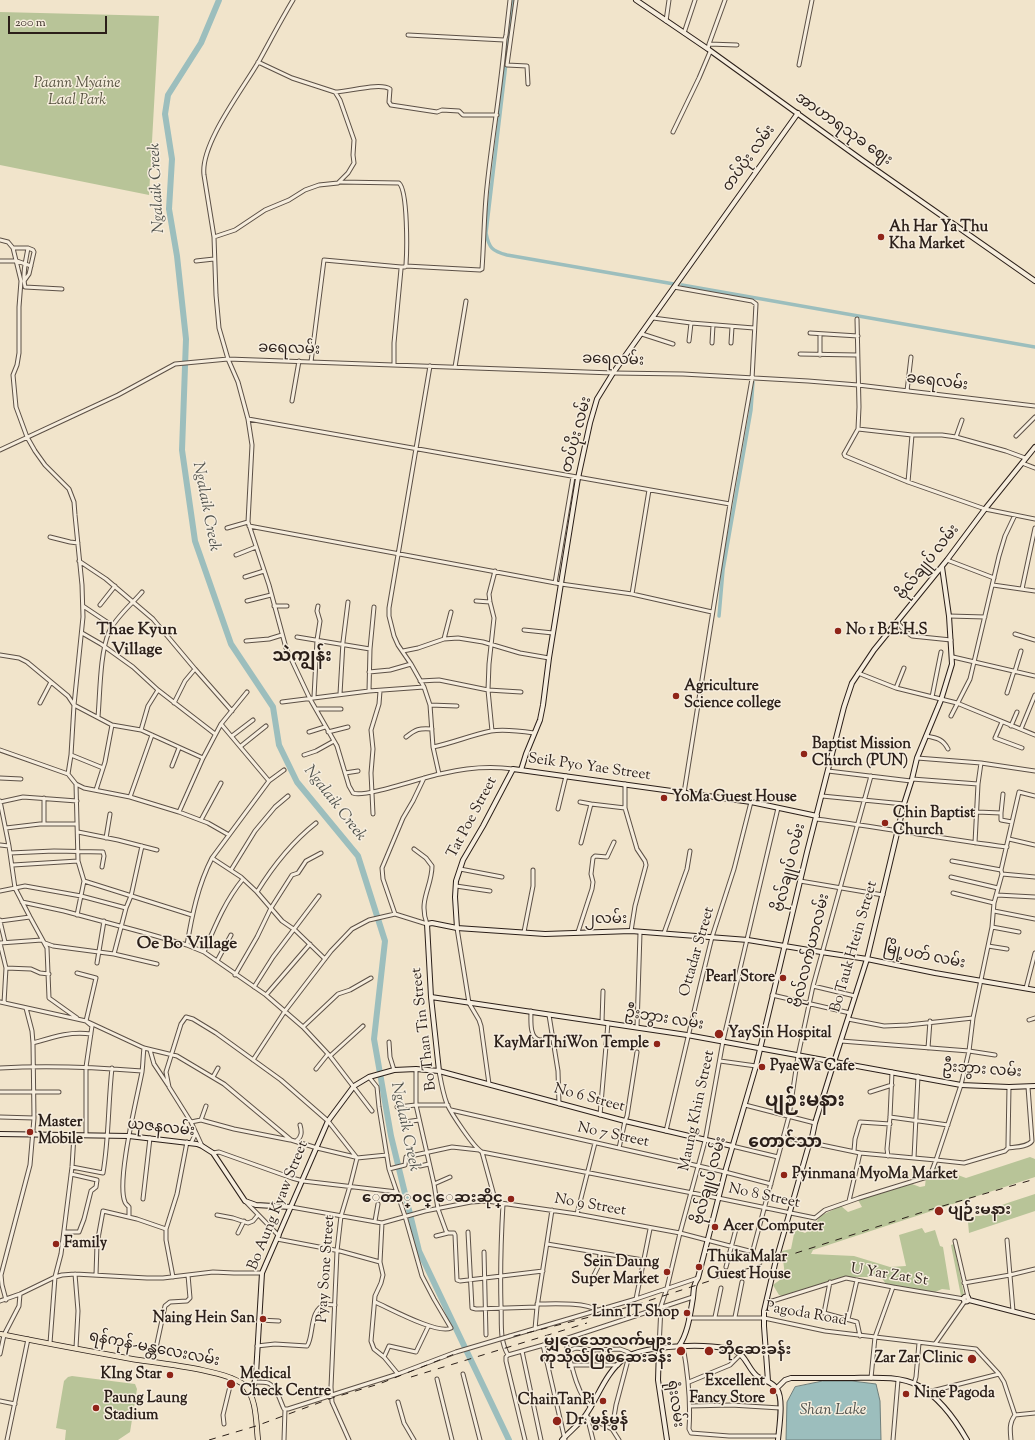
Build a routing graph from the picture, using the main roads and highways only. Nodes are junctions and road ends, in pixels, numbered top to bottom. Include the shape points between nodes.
1 (2, 1334) edge
2 (258, 1440) edge

1 - 2 main road, ရန်ကုန်-မန္တလေးလမ်း via 232,1378 248,1390 253,1402

